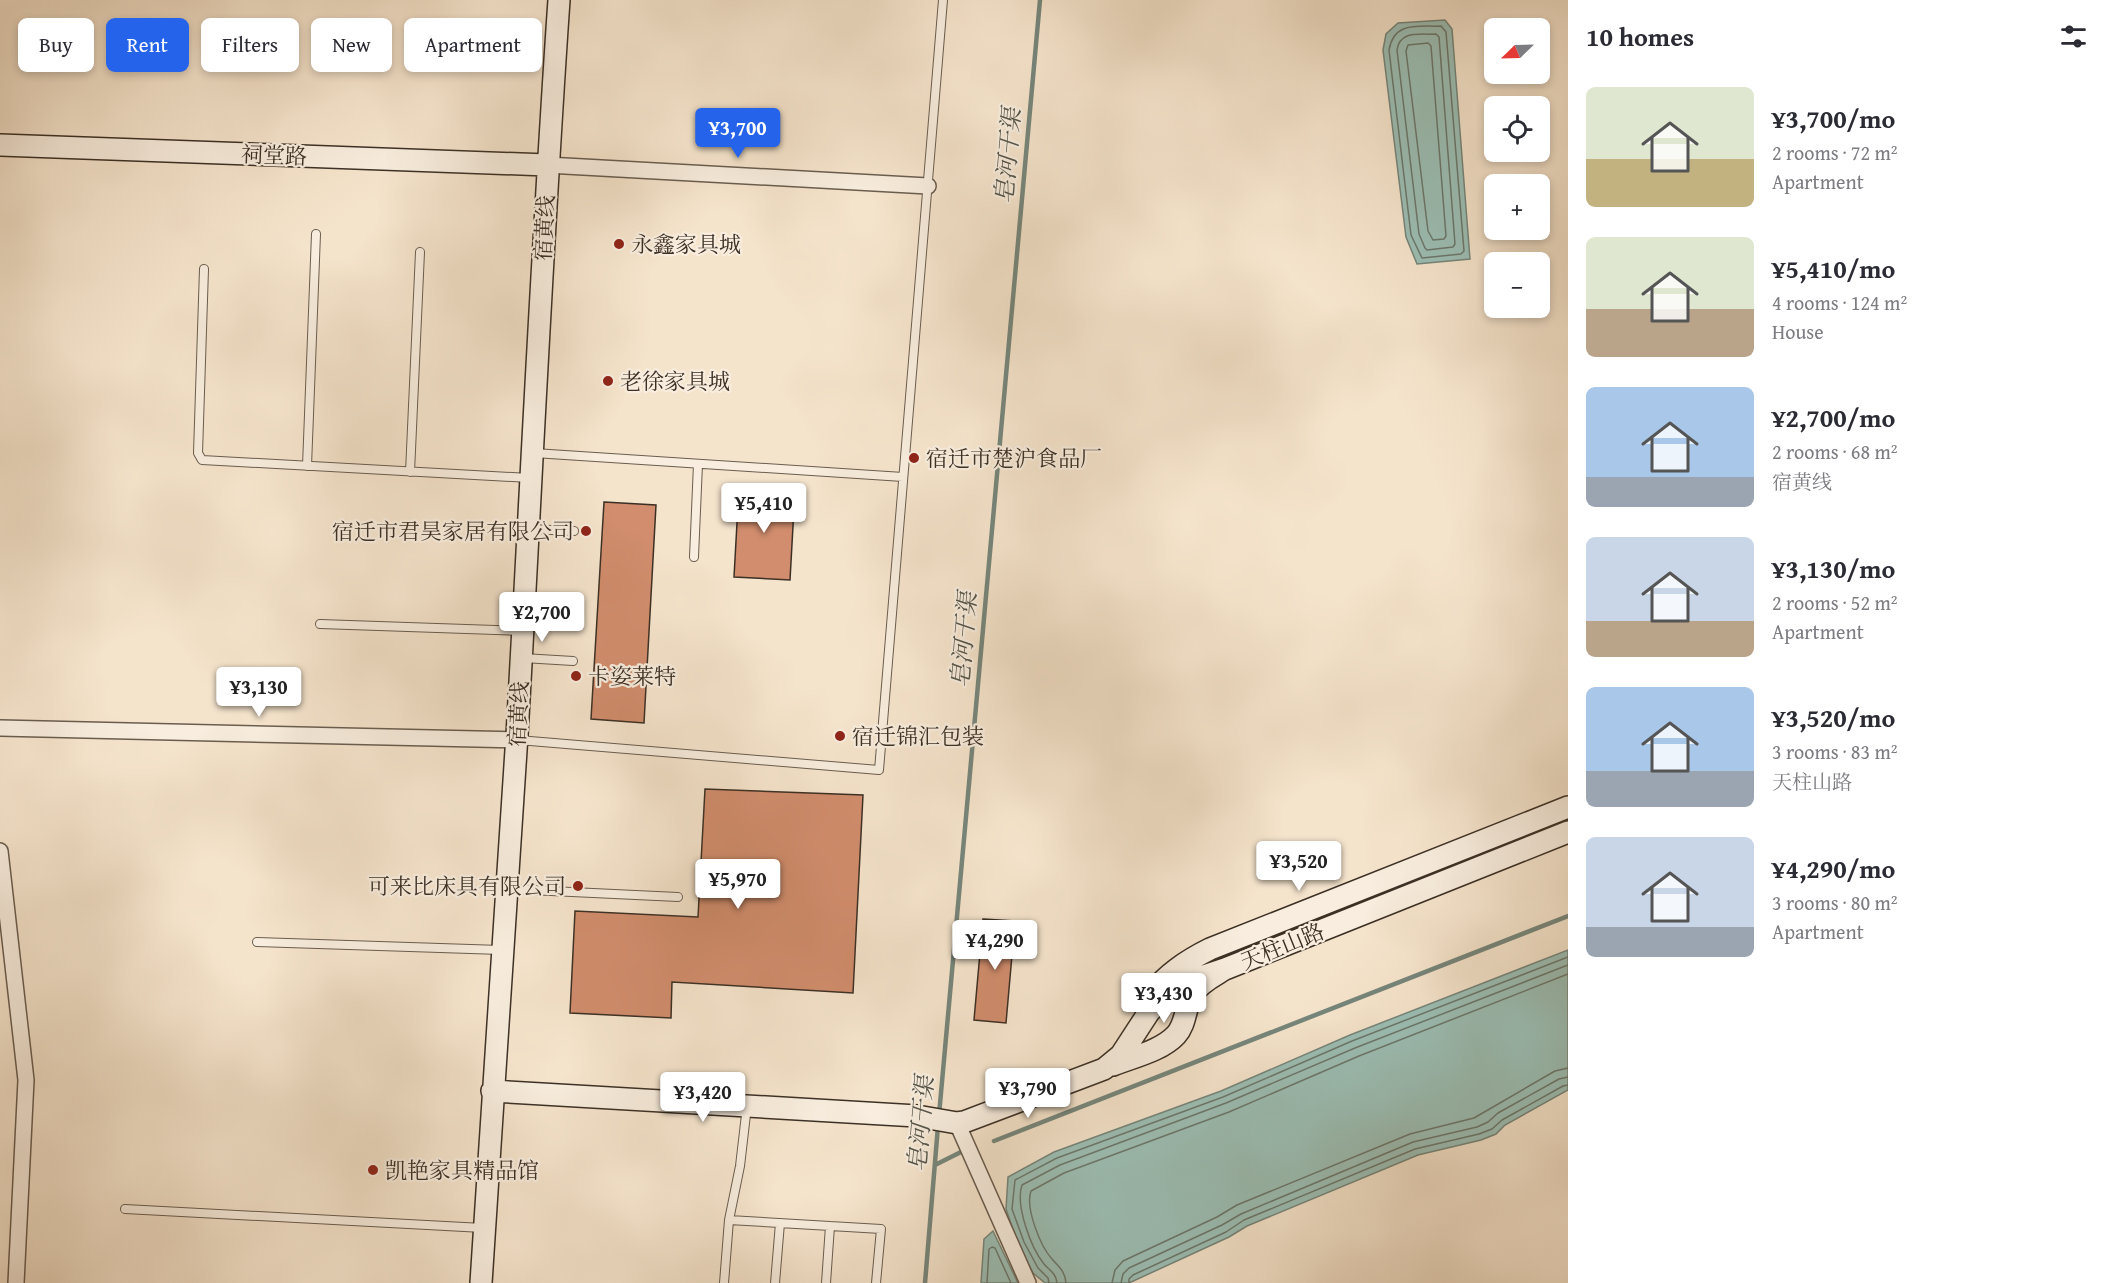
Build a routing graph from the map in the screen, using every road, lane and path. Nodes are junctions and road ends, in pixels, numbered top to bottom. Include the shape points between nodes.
1 (559, 0) edge
2 (943, 0) edge
3 (0, 145) edge
4 (547, 165) junction
5 (927, 186) junction
6 (316, 234) dead end
7 (420, 252) dead end
8 (204, 269) dead end
9 (532, 453) junction
10 (698, 464) junction
11 (307, 466) junction
12 (410, 472) junction
13 (903, 477) junction
14 (531, 478) junction
15 (528, 529) junction
16 (574, 531) dead end
17 (694, 557) dead end
18 (320, 624) dead end
19 (523, 631) junction
20 (521, 658) junction
21 (573, 661) dead end
22 (0, 728) edge
23 (517, 740) junction
24 (1568, 807) edge
25 (1568, 831) edge
26 (0, 851) edge
27 (506, 889) junction
28 (678, 897) dead end
29 (256, 942) dead end
30 (502, 950) junction
31 (1225, 969) junction
32 (1104, 1069) junction
33 (492, 1091) junction
34 (747, 1106) junction
35 (954, 1122) junction
36 (125, 1209) dead end
37 (729, 1220) junction
38 (780, 1223) junction
39 (830, 1226) junction
40 (484, 1228) junction
41 (15, 1283) edge
42 (481, 1283) edge
43 (724, 1283) edge
44 (775, 1283) edge
45 (826, 1283) edge
46 (876, 1283) edge
47 (1028, 1283) edge

1 - 4 street, 宿黄线
2 - 5 lane
3 - 4 street, 祠堂路
4 - 5 street
4 - 9 street, 宿黄线
5 - 13 lane
6 - 11 lane
7 - 12 lane
8 - 11 lane via 198,453 202,460
9 - 10 lane
9 - 14 street, 宿黄线
10 - 13 lane
10 - 17 lane
11 - 12 lane
12 - 14 lane
13 - 23 lane via 879,770
14 - 15 street, 宿黄线
15 - 16 lane
15 - 19 street, 宿黄线
18 - 19 lane
19 - 20 street, 宿黄线
20 - 21 lane
20 - 23 street, 宿黄线
22 - 23 street
23 - 27 street, 宿黄线
24 - 32 street, 天柱山路 via 1185,961 1139,1009
25 - 31 street, 天柱山路
26 - 41 street via 26,1080
27 - 28 lane
27 - 30 street, 宿黄线
29 - 30 lane
30 - 33 street, 宿黄线
31 - 32 street via 1167,993 1121,1054
31 - 32 street, 天柱山路 via 1192,994 1181,1027 1172,1039
32 - 35 street via 969,1121
33 - 34 street
33 - 40 street, 宿黄线
34 - 35 street via 917,1116
34 - 37 lane
35 - 47 street
36 - 40 lane
37 - 38 lane
37 - 43 lane
38 - 39 lane
38 - 44 lane
39 - 45 lane
39 - 46 lane via 881,1229
40 - 42 street, 宿黄线

